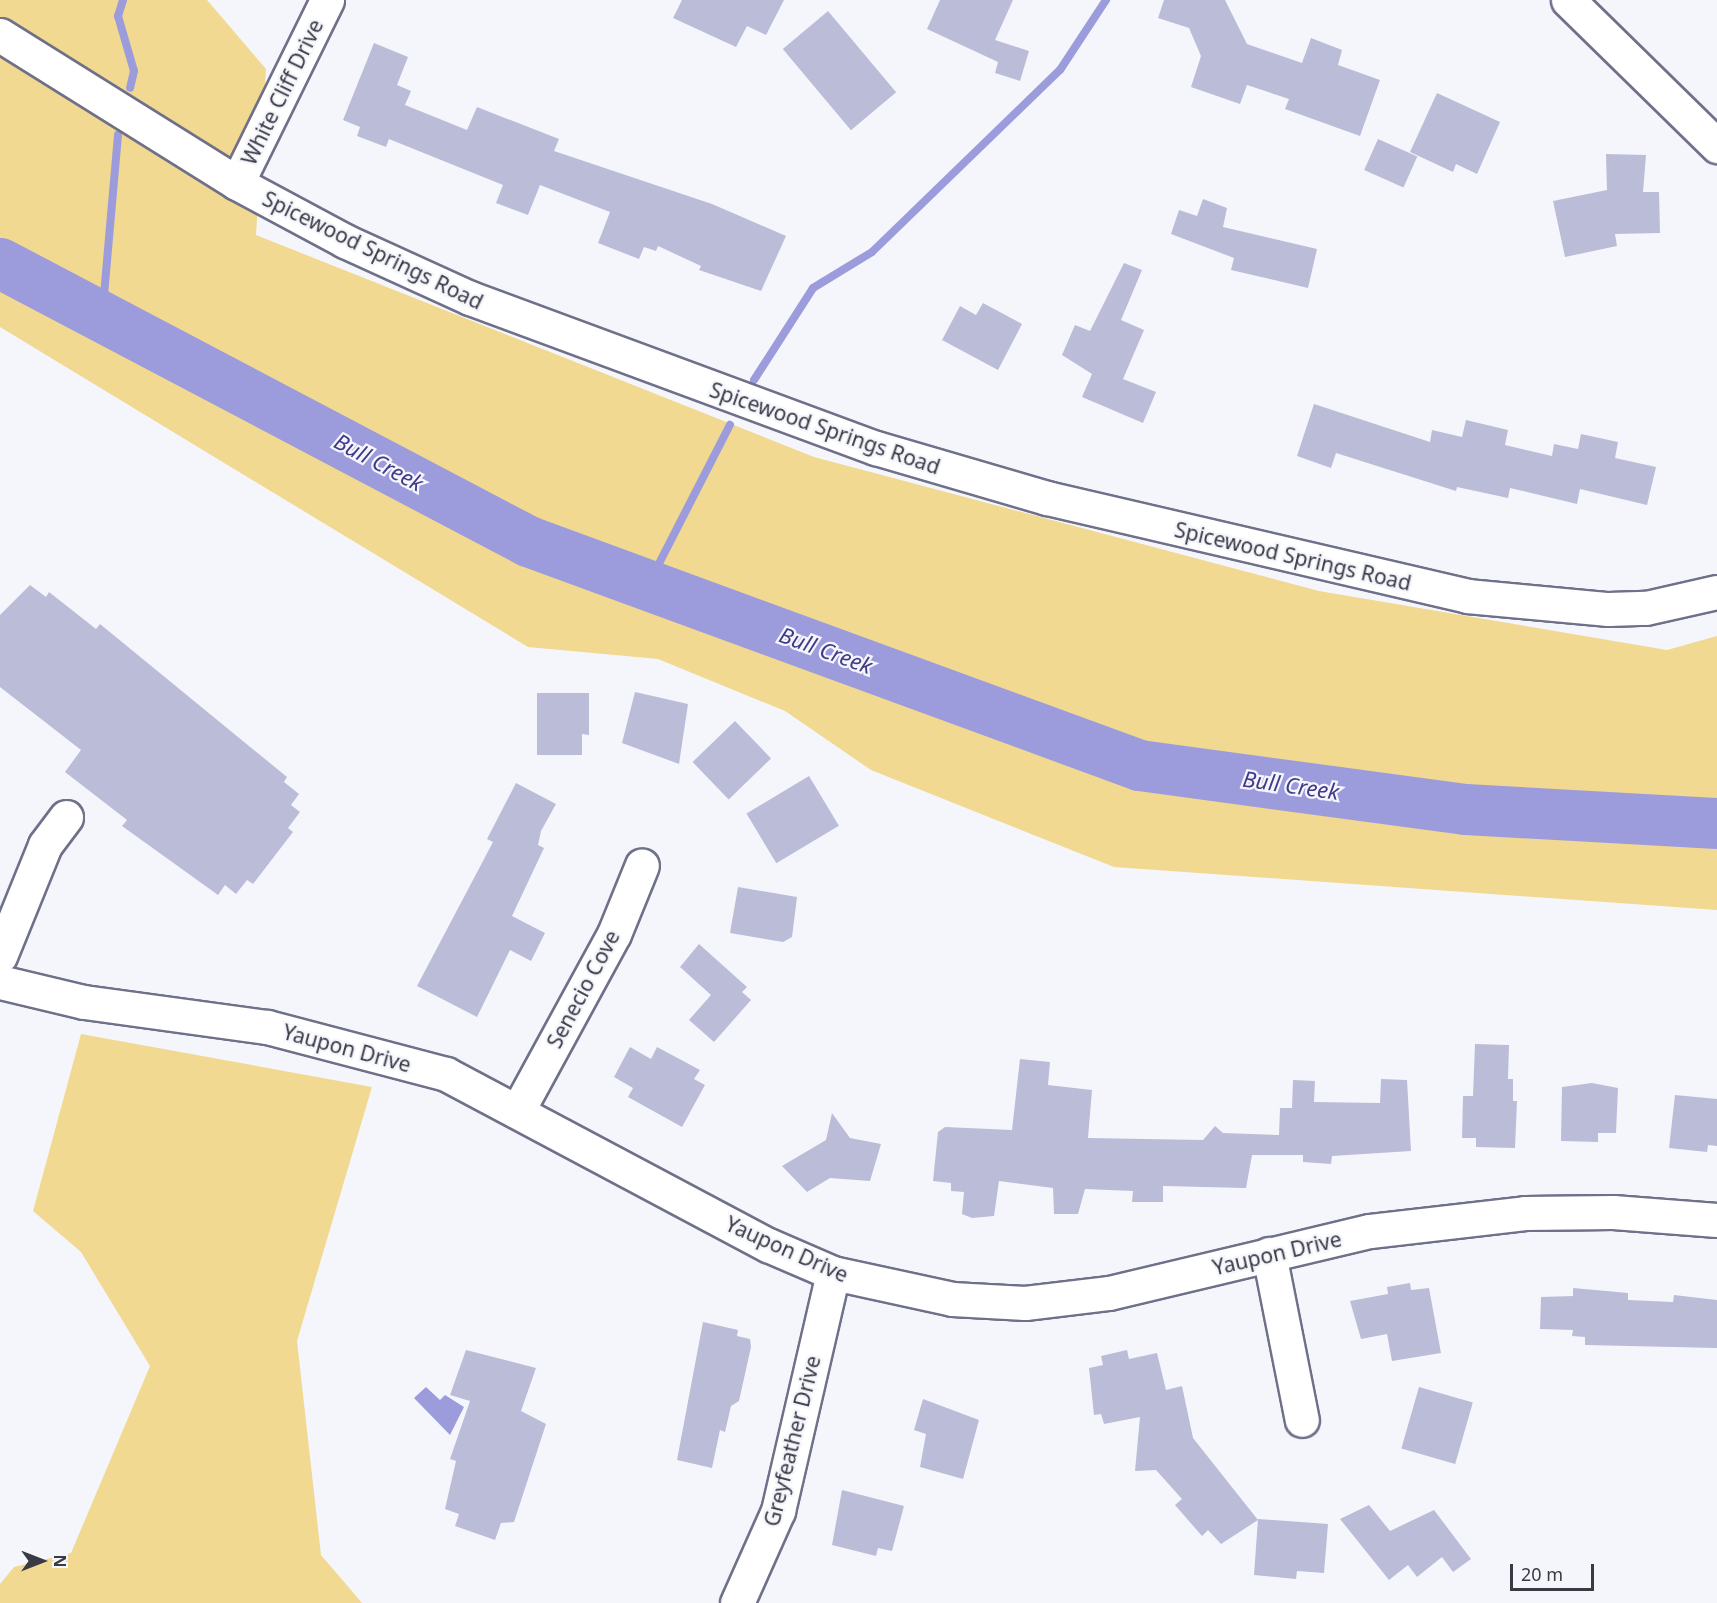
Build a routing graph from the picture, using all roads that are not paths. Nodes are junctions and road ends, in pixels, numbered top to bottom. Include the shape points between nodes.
1 (327, 0) edge
2 (1569, 0) edge
3 (0, 35) edge
4 (1717, 146) edge
5 (237, 183) junction
6 (1717, 592) edge
7 (66, 817) dead end
8 (642, 865) dead end
9 (0, 957) edge
10 (0, 982) edge
11 (518, 1110) junction
12 (1717, 1220) edge
13 (1269, 1254) junction
14 (833, 1273) junction
15 (1302, 1420) dead end
16 (737, 1603) edge

1 - 5 street, White Cliff Drive
2 - 4 street
3 - 5 street, Spicewood Springs Road
5 - 6 street, Spicewood Springs Road via 470,298 768,411 1026,492 1467,596 1608,609 1646,608
7 - 9 street via 45,845
8 - 11 street, Senecio Cove via 614,934
10 - 11 street, Yaupon Drive via 84,1002 267,1027 345,1046 446,1074
11 - 14 street, Yaupon Drive via 768,1245
12 - 13 street, Yaupon Drive via 1612,1212 1525,1213 1370,1231
13 - 14 street, Yaupon Drive via 1109,1293 1024,1304 896,1291
13 - 15 street
14 - 16 street, Greyfeather Drive via 778,1511

